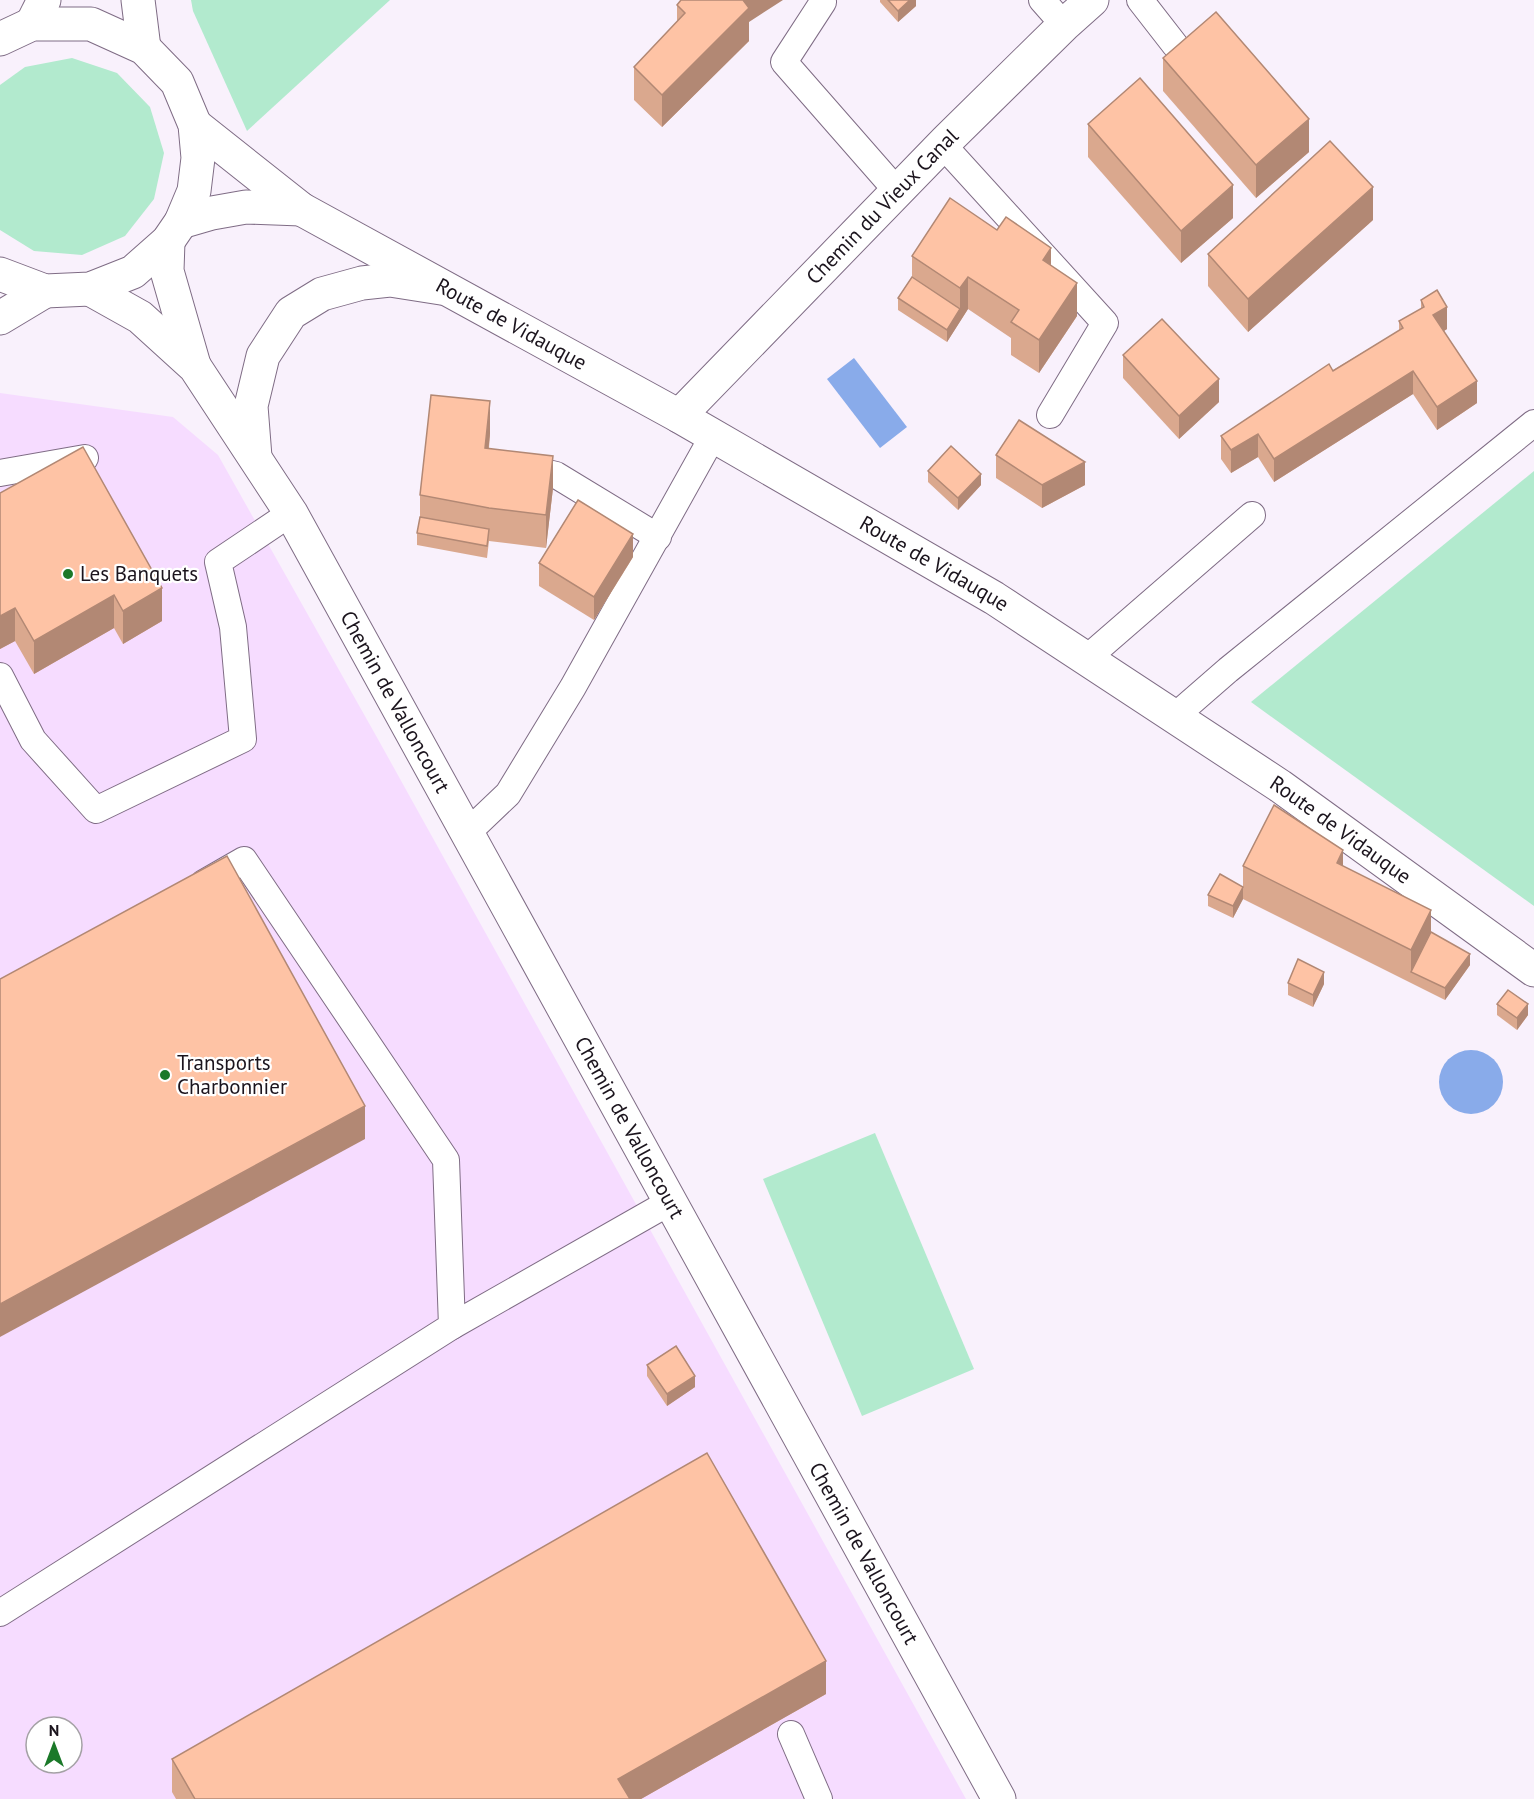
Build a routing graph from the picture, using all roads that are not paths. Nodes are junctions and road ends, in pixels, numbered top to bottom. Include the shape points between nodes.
1 (138, 0) edge
2 (1042, 0) edge
3 (1092, 0) edge
4 (1140, 0) edge
5 (823, 2) dead end
6 (20, 22) edge
7 (1064, 25) junction
8 (1175, 45) edge
9 (144, 48) junction
10 (195, 125) junction
11 (942, 144) junction
12 (897, 191) junction
13 (301, 209) junction
14 (175, 232) junction
15 (0, 274) edge
16 (90, 289) junction
17 (450, 290) junction
18 (45, 291) junction
19 (0, 318) edge
20 (195, 367) junction
21 (1050, 415) dead end
22 (679, 416) junction
23 (1534, 423) edge
24 (713, 436) junction
25 (86, 458) edge
26 (255, 459) junction
27 (496, 459) edge
28 (0, 473) edge
29 (291, 513) junction
30 (1251, 515) dead end
31 (658, 537) junction
32 (1086, 659) junction
33 (0, 676) edge
34 (1174, 717) junction
35 (467, 832) junction
36 (183, 895) edge
37 (1534, 970) edge
38 (670, 1202) junction
39 (452, 1326) junction
40 (0, 1613) edge
41 (791, 1734) dead end
42 (819, 1799) edge
43 (999, 1799) edge

1 - 9 street
2 - 7 lane
3 - 7 street, Chemin du Vieux Canal
4 - 8 lane
5 - 12 lane via 784,62
6 - 9 street via 91,24
7 - 11 street, Chemin du Vieux Canal
9 - 10 street via 177,82
10 - 13 street, Route de Vidauque
10 - 14 street via 198,158 194,191
11 - 12 street, Chemin du Vieux Canal
11 - 21 lane via 1105,322
12 - 22 street, Chemin du Vieux Canal
13 - 14 street, Route de Vidauque via 246,207 212,213
13 - 17 street, Route de Vidauque
14 - 16 street via 133,272
14 - 20 street, Chemin de Valloncourt via 167,271
15 - 18 street
16 - 18 street
16 - 20 street, Chemin de Valloncourt via 141,317
17 - 22 street, Route de Vidauque
17 - 26 street, Chemin de Valloncourt via 390,280 362,283 322,294 291,313 263,356 258,376 251,406
18 - 19 street
20 - 26 street, Chemin de Valloncourt
22 - 24 street, Route de Vidauque
23 - 34 lane
24 - 31 lane
24 - 32 street, Route de Vidauque via 993,598
25 - 28 lane
26 - 29 street, Chemin de Valloncourt
27 - 31 lane via 556,475
29 - 33 lane via 218,562 233,627 243,739 96,810 33,740
29 - 35 street, Chemin de Valloncourt
30 - 32 lane
31 - 35 lane via 508,794
32 - 34 street, Route de Vidauque
34 - 37 street, Route de Vidauque via 1280,786
35 - 38 street, Chemin de Valloncourt
36 - 39 lane via 244,860 446,1160
38 - 39 lane
38 - 43 street, Chemin de Valloncourt
39 - 40 lane
41 - 42 lane

